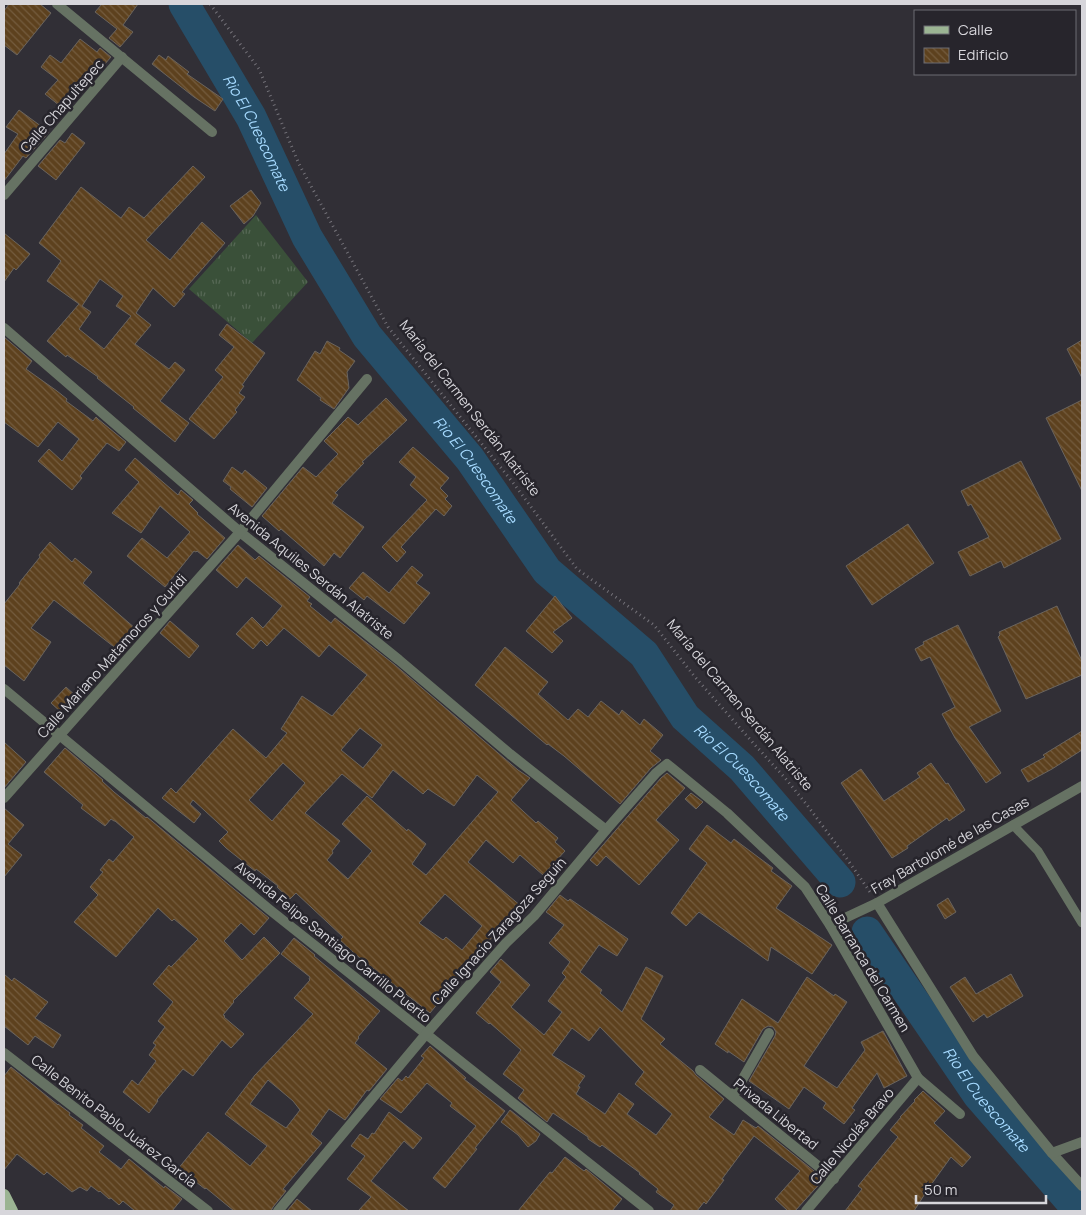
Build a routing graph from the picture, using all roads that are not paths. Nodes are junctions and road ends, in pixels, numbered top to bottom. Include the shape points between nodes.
1 (57, 4) edge
2 (122, 57) junction
3 (212, 132) dead end
4 (4, 196) edge
5 (4, 328) edge
6 (367, 379) dead end
7 (240, 532) junction
8 (4, 689) edge
9 (59, 735) junction
10 (667, 764) joint
11 (1082, 786) edge
12 (4, 798) edge
13 (1013, 825) junction
14 (606, 830) junction
15 (872, 905) junction
16 (835, 923) junction
17 (1082, 923) edge
18 (769, 1033) dead end
19 (426, 1034) junction
20 (4, 1053) edge
21 (700, 1070) dead end
22 (918, 1078) junction
23 (733, 1096) junction
24 (960, 1114) dead end
25 (1082, 1142) edge
26 (1052, 1153) junction
27 (834, 1179) junction
28 (1082, 1186) edge
29 (4, 1196) edge
30 (12, 1211) edge
31 (208, 1211) edge
32 (278, 1211) edge
33 (649, 1211) edge
34 (806, 1211) edge

1 - 2 street
2 - 3 street
2 - 4 street, Calle Chapultepec
5 - 7 street, Avenida Aquiles Serdán Alatriste
6 - 7 street, Calle Mariano Matamoros y Guridi
7 - 9 street, Calle Mariano Matamoros y Guridi
7 - 14 street, Avenida Aquiles Serdán Alatriste
8 - 9 street, Avenida Felipe Santiago Carrillo Puerto
9 - 12 street, Calle Mariano Matamoros y Guridi
9 - 19 street, Avenida Felipe Santiago Carrillo Puerto
10 - 14 street, Calle Ignacio Zaragoza Seguin
10 - 16 street, Calle Barranca del Carmen via 727,813 805,887
11 - 13 street, Fray Bartolomé de las Casas
13 - 15 street, Fray Bartolomé de las Casas
13 - 17 lane via 1038,851
14 - 19 street, Calle Ignacio Zaragoza Seguin via 534,916
15 - 16 street, Fray Bartolomé de las Casas
15 - 26 street via 973,1056
16 - 22 street, Calle Barranca del Carmen
18 - 23 street
19 - 32 street, Calle Ignacio Zaragoza Seguin
19 - 33 street, Avenida Felipe Santiago Carrillo Puerto
20 - 31 street, Calle Benito Pablo Juárez García
21 - 23 street, Privada Libertad
22 - 24 street, Calle Barranca del Carmen
22 - 27 street, Calle Nicolás Bravo
23 - 27 street, Privada Libertad
25 - 26 street
26 - 28 street
27 - 34 street, Calle Nicolás Bravo
29 - 30 main road

